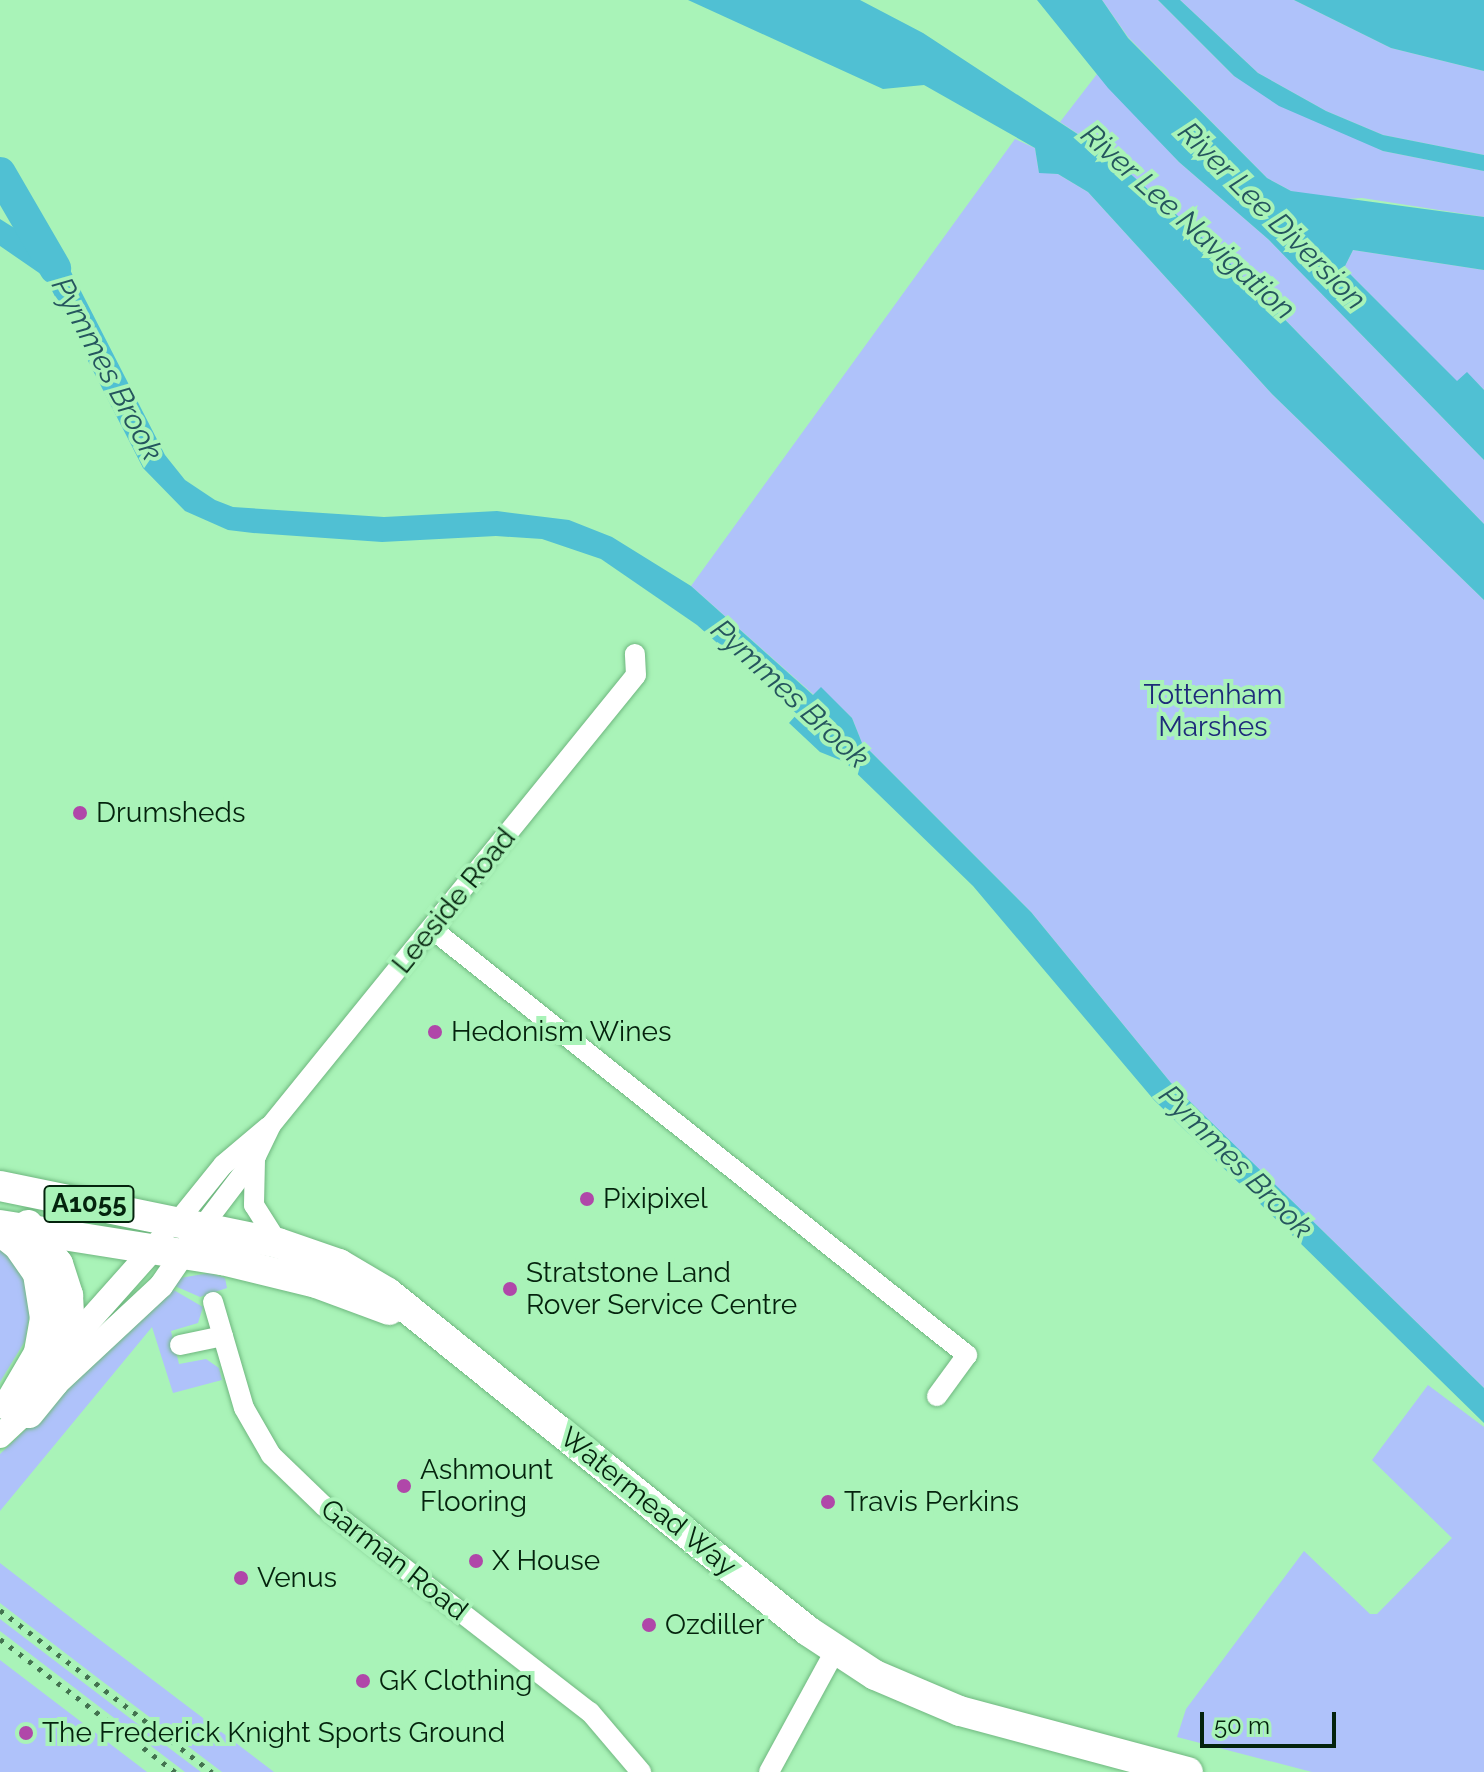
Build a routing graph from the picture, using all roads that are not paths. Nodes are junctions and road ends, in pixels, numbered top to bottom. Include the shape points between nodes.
1 (635, 654) dead end
2 (432, 929) junction
3 (271, 1125) junction
4 (256, 1156) junction
5 (0, 1186) edge
6 (0, 1206) edge
7 (0, 1225) edge
8 (199, 1226) junction
9 (0, 1231) edge
10 (36, 1232) junction
11 (278, 1243) junction
12 (151, 1251) junction
13 (183, 1252) junction
14 (213, 1302) dead end
15 (430, 1331) junction
16 (223, 1336) junction
17 (68, 1345) junction
18 (180, 1345) dead end
19 (937, 1396) dead end
20 (12, 1412) edge
21 (0, 1436) edge
22 (835, 1651) junction
23 (641, 1772) edge
24 (769, 1772) edge
25 (1188, 1772) edge

1 - 2 street, Leeside Road via 636,675
2 - 3 street, Leeside Road
2 - 19 street via 967,1355
3 - 4 street, Leeside Road
3 - 8 street, Leeside Road via 223,1165
4 - 8 street, Leeside Road
4 - 11 street, Leeside Road via 254,1205
5 - 8 main road, A1055
6 - 10 main road
7 - 10 main road, A1055
8 - 11 main road, Watermead Way / A1055
8 - 12 street, Leeside Road
8 - 13 main road
9 - 20 main road via 18,1245 38,1274 45,1318 39,1353
10 - 12 main road, A1055
10 - 17 main road via 64,1279
11 - 15 main road, Watermead Way / A1055 via 356,1273
12 - 13 main road, A1055
12 - 17 street, Leeside Road
13 - 15 main road, Watermead Way / A1055 via 335,1290
13 - 17 street via 164,1261
13 - 20 street via 161,1286
14 - 16 street, Garman Road
15 - 22 main road, Watermead Way / A1055
16 - 18 street
16 - 23 street, Garman Road via 244,1408 271,1455 297,1483 590,1712
17 - 20 main road via 54,1382
20 - 21 street
22 - 24 street
22 - 25 main road, Watermead Way / A1055 via 939,1704

